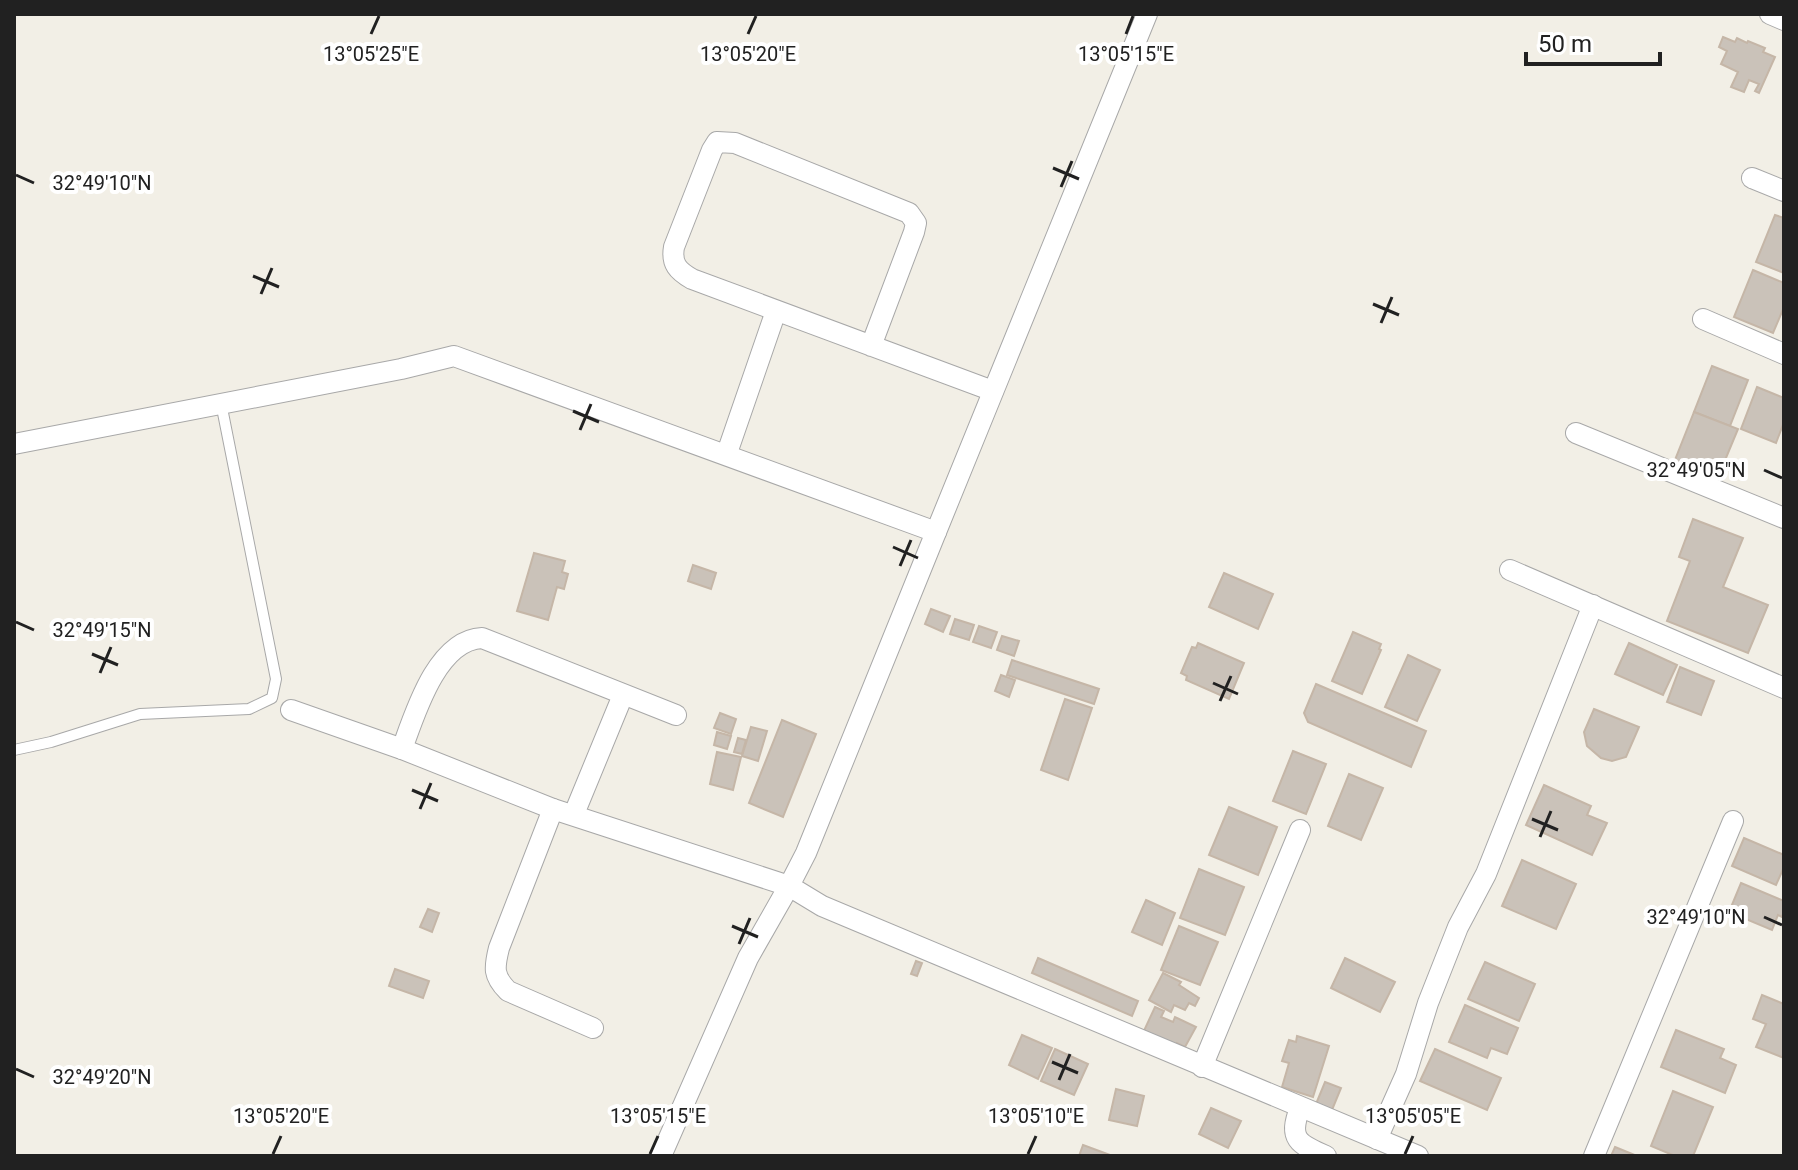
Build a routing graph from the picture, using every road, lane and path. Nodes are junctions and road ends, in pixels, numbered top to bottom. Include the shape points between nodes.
1 (1147, 14) edge
2 (1770, 14) edge
3 (1784, 20) edge
4 (1752, 178) dead end
5 (1784, 191) edge
6 (776, 311) junction
7 (1703, 319) dead end
8 (871, 346) junction
9 (1784, 354) edge
10 (993, 391) junction
11 (221, 403) junction
12 (1576, 433) dead end
13 (14, 444) edge
14 (727, 453) junction
15 (1784, 518) edge
16 (936, 532) junction
17 (1510, 570) dead end
18 (1593, 605) junction
19 (1784, 688) edge
20 (623, 695) junction
21 (291, 710) dead end
22 (676, 715) dead end
23 (402, 749) junction
24 (14, 750) edge
25 (553, 809) junction
26 (574, 814) junction
27 (1733, 821) dead end
28 (1300, 830) dead end
29 (789, 886) junction
30 (593, 1028) dead end
31 (1202, 1067) junction
32 (1300, 1108) junction
33 (1377, 1139) junction
34 (661, 1156) edge
35 (1326, 1156) edge
36 (1418, 1156) edge
37 (1594, 1156) edge

1 - 10 street
2 - 3 street
4 - 5 street
6 - 8 street
6 - 8 street via 692,279 680,272 672,256 717,142 735,143 909,213 916,223 914,232
6 - 14 street
7 - 9 street
8 - 10 street
10 - 16 street
11 - 13 street
11 - 14 street via 454,356
11 - 24 lane via 276,679 272,698 249,709 140,714
12 - 15 street
14 - 16 street
16 - 29 street
17 - 18 street
18 - 19 street
18 - 33 street via 1486,874 1458,927
20 - 22 street
20 - 23 street via 482,638 467,639 431,680
20 - 26 street
21 - 23 street
23 - 25 street
25 - 26 street
25 - 30 street via 499,948 497,980 508,991
26 - 29 street
27 - 37 street
28 - 31 street
29 - 31 street via 822,906
29 - 34 street via 748,958
31 - 32 street
32 - 33 street
32 - 35 street via 1294,1133 1302,1145
33 - 36 street

